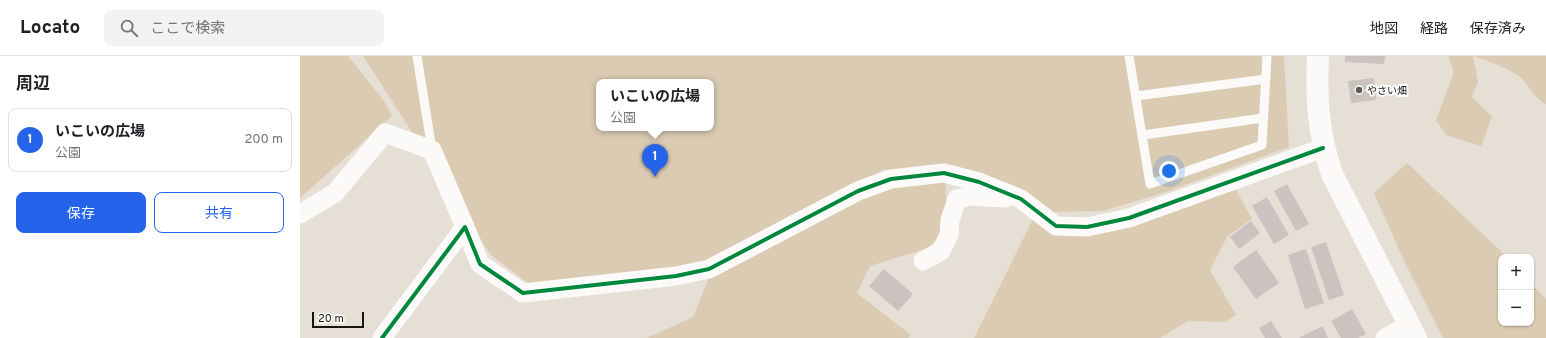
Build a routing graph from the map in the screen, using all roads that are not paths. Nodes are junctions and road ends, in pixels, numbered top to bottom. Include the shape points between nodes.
1 (417, 56) edge
2 (1131, 56) edge
3 (1267, 56) edge
4 (1318, 56) edge
5 (1266, 79) junction
6 (1136, 96) junction
7 (1263, 118) junction
8 (1142, 135) junction
9 (1323, 148) junction
10 (432, 150) junction
11 (1021, 199) junction
12 (300, 214) edge
13 (465, 227) junction
14 (923, 261) dead end
15 (1412, 331) edge
16 (382, 338) edge
17 (1385, 338) edge

1 - 10 lane
2 - 6 lane
3 - 5 lane
4 - 9 street via 1316,95
5 - 6 lane
5 - 7 lane
6 - 8 lane
7 - 8 lane
7 - 8 lane via 1262,145 1150,184
9 - 11 street via 1128,218 1087,227 1056,226
9 - 15 street via 1351,214
10 - 12 street via 385,133 335,193
10 - 13 street
11 - 13 street via 979,182 944,173 892,179 858,191 709,269 676,276 523,293 480,264
11 - 14 street via 970,196 957,199 950,220 949,235 941,251
13 - 16 street
15 - 17 street

